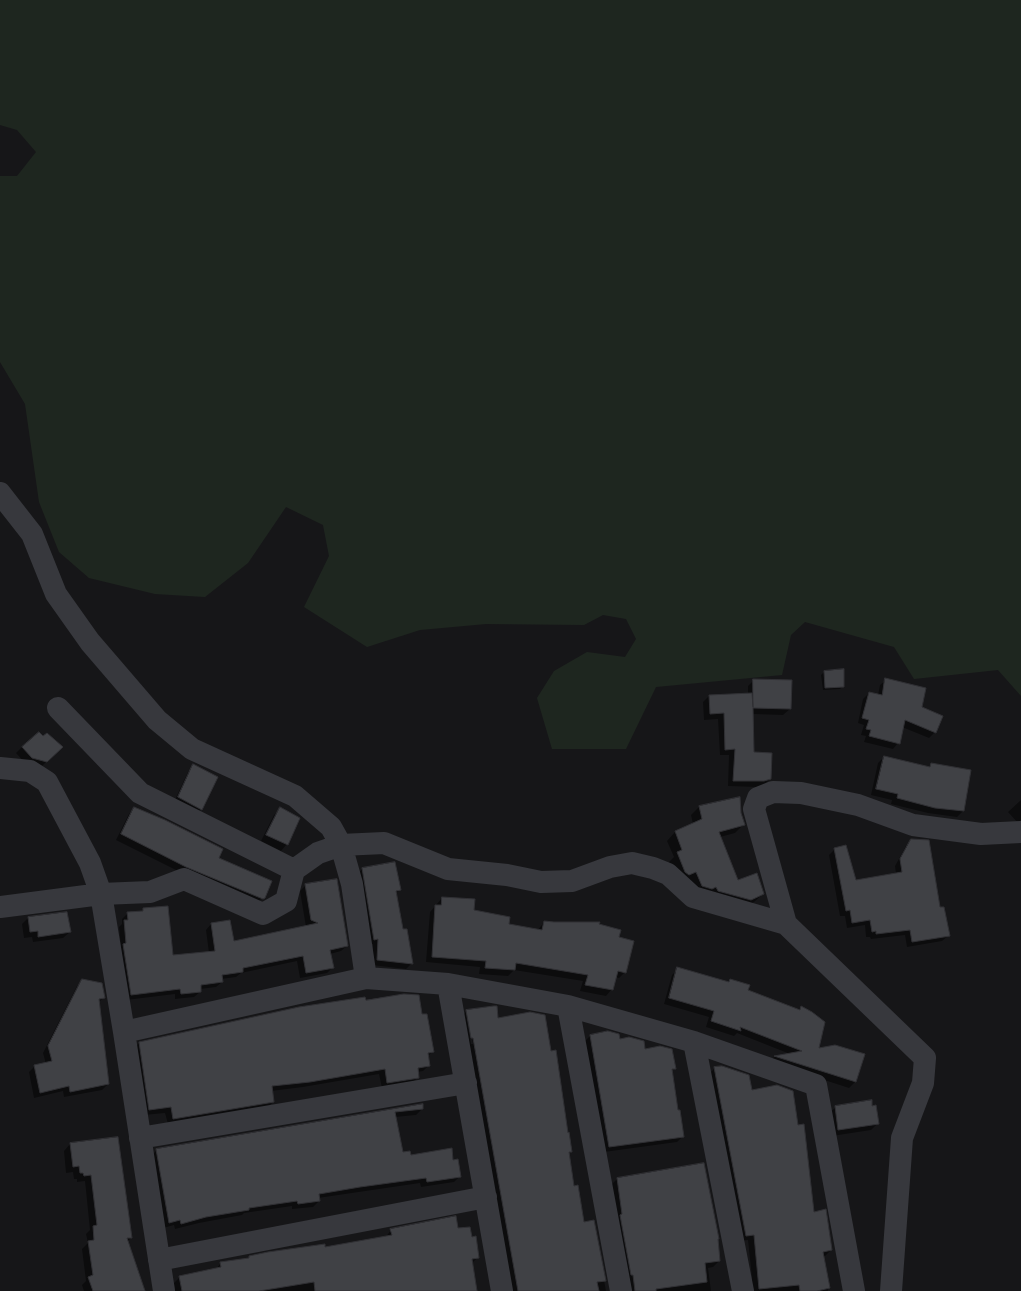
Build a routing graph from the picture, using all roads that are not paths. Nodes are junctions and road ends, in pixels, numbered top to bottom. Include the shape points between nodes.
1 (0, 493) edge
2 (58, 708) dead end
3 (0, 768) edge
4 (1021, 832) edge
5 (341, 845) junction
6 (294, 870) junction
7 (101, 894) junction
8 (0, 907) edge
9 (786, 924) junction
10 (366, 978) junction
11 (448, 984) junction
12 (568, 1006) junction
13 (124, 1032) junction
14 (694, 1042) junction
15 (466, 1083) junction
16 (140, 1138) junction
17 (486, 1197) junction
18 (159, 1260) junction
19 (164, 1291) edge
20 (502, 1291) edge
21 (621, 1291) edge
22 (744, 1291) edge
23 (854, 1291) edge
24 (891, 1291) edge

1 - 5 street via 32,534 56,594 90,642 157,720 192,749 295,796 331,828
2 - 6 street via 140,793
3 - 7 street via 30,770 47,782 90,862
4 - 9 street via 981,834 913,825 858,805 801,793 773,792 758,798 754,809
5 - 6 street via 318,853
5 - 9 street via 384,843 448,869 541,882 572,882 610,867 632,863 668,874 693,897
5 - 10 street via 352,884
6 - 7 street via 286,901 263,914 184,879 150,892
7 - 8 street
7 - 13 street
9 - 24 street via 925,1058 923,1083 902,1138
10 - 11 street
10 - 13 street
11 - 12 street
11 - 15 street
12 - 14 street
12 - 21 street
13 - 16 street
14 - 22 street
14 - 23 street via 816,1085
15 - 16 street
15 - 17 street
16 - 18 street
17 - 18 street
17 - 20 street
18 - 19 street

